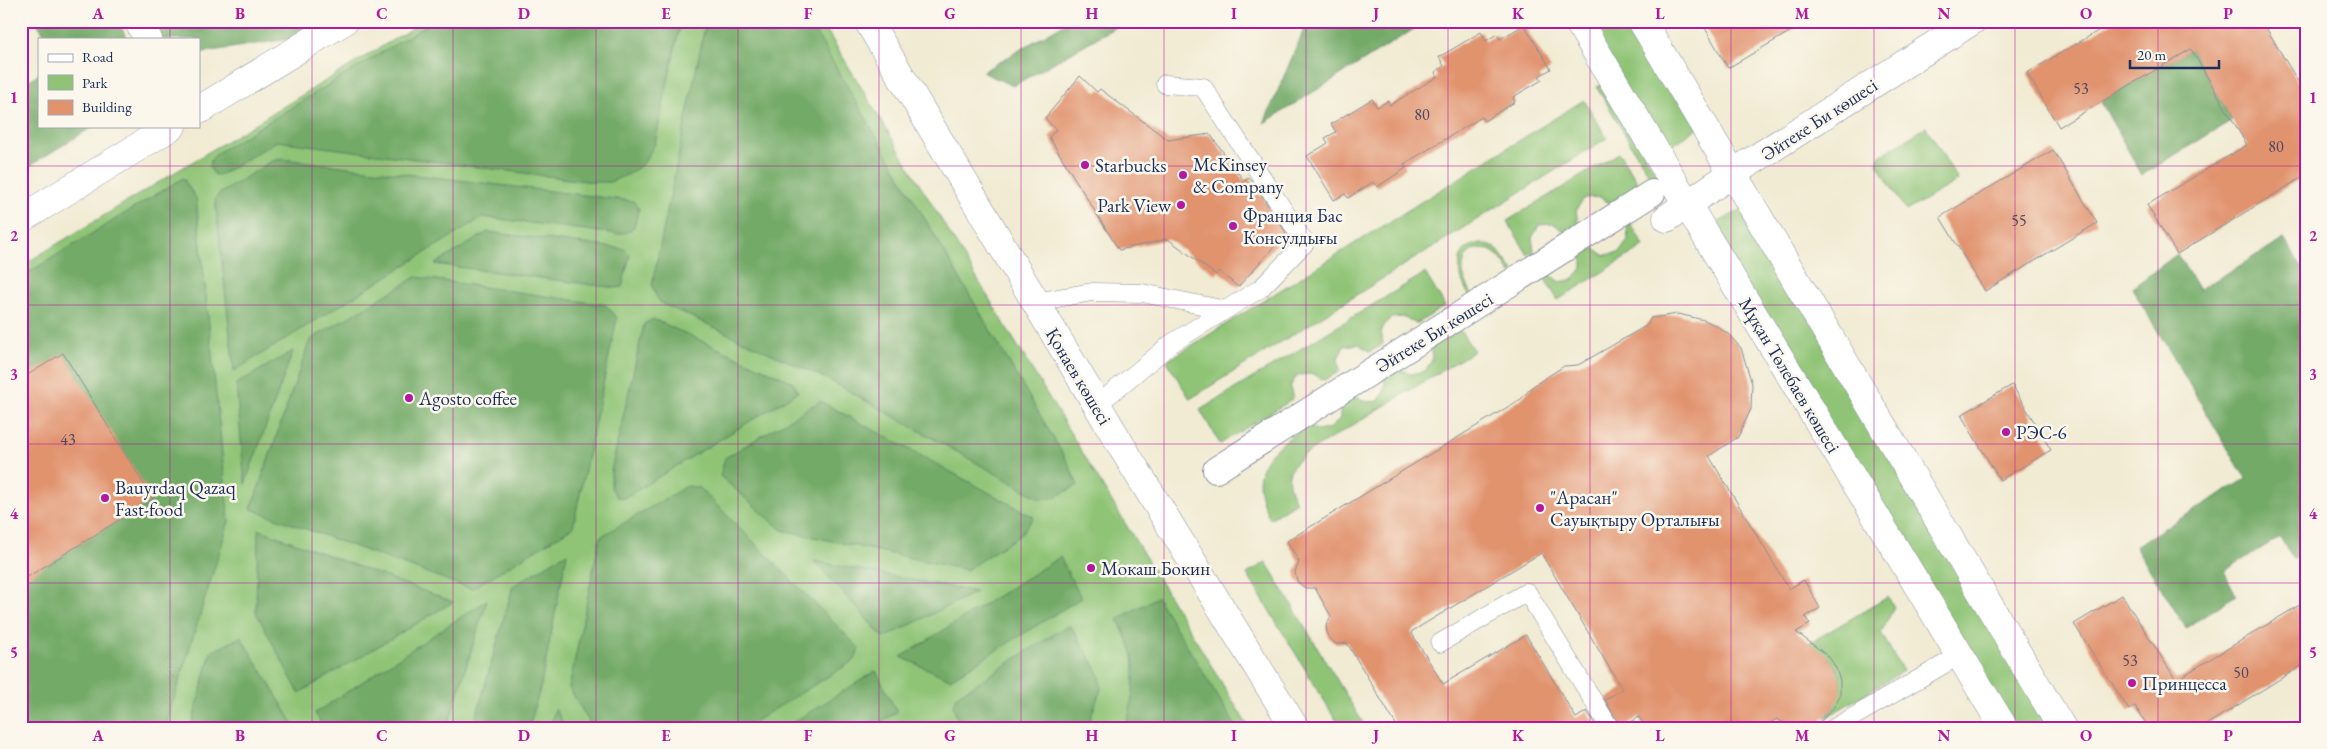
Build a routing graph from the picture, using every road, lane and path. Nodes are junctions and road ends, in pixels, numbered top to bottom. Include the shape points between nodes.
1 (138, 21) edge
2 (344, 21) edge
3 (868, 21) edge
4 (1578, 21) edge
5 (1642, 21) edge
6 (1972, 21) edge
7 (147, 38) edge
8 (1166, 84) dead end
9 (200, 109) edge
10 (169, 128) edge
11 (1733, 173) junction
12 (1652, 193) dead end
13 (1677, 212) junction
14 (21, 219) edge
15 (1035, 302) junction
16 (1226, 310) junction
17 (1097, 405) junction
18 (1216, 470) dead end
19 (1440, 643) dead end
20 (1960, 655) junction
21 (1294, 728) edge
22 (1610, 728) edge
23 (1834, 728) edge
24 (2004, 728) edge
25 (2062, 728) edge

1 - 7 street
2 - 9 street
3 - 15 street, Қонаев көшесі
4 - 13 street, Мұқан Төлебаев көшесі
5 - 11 street
6 - 11 street, Әйтеке Би көшесі
8 - 16 lane via 1203,87 1305,243 1261,288
10 - 14 street
11 - 13 street, Әйтеке Би көшесі
11 - 25 street
12 - 18 street, Әйтеке Би көшесі
13 - 20 street, Мұқан Төлебаев көшесі
15 - 16 lane via 1092,292 1142,293
15 - 17 street, Қонаев көшесі
16 - 17 lane via 1172,342
17 - 21 street, Қонаев көшесі
19 - 22 lane via 1527,592
20 - 23 lane
20 - 24 street, Мұқан Төлебаев көшесі

